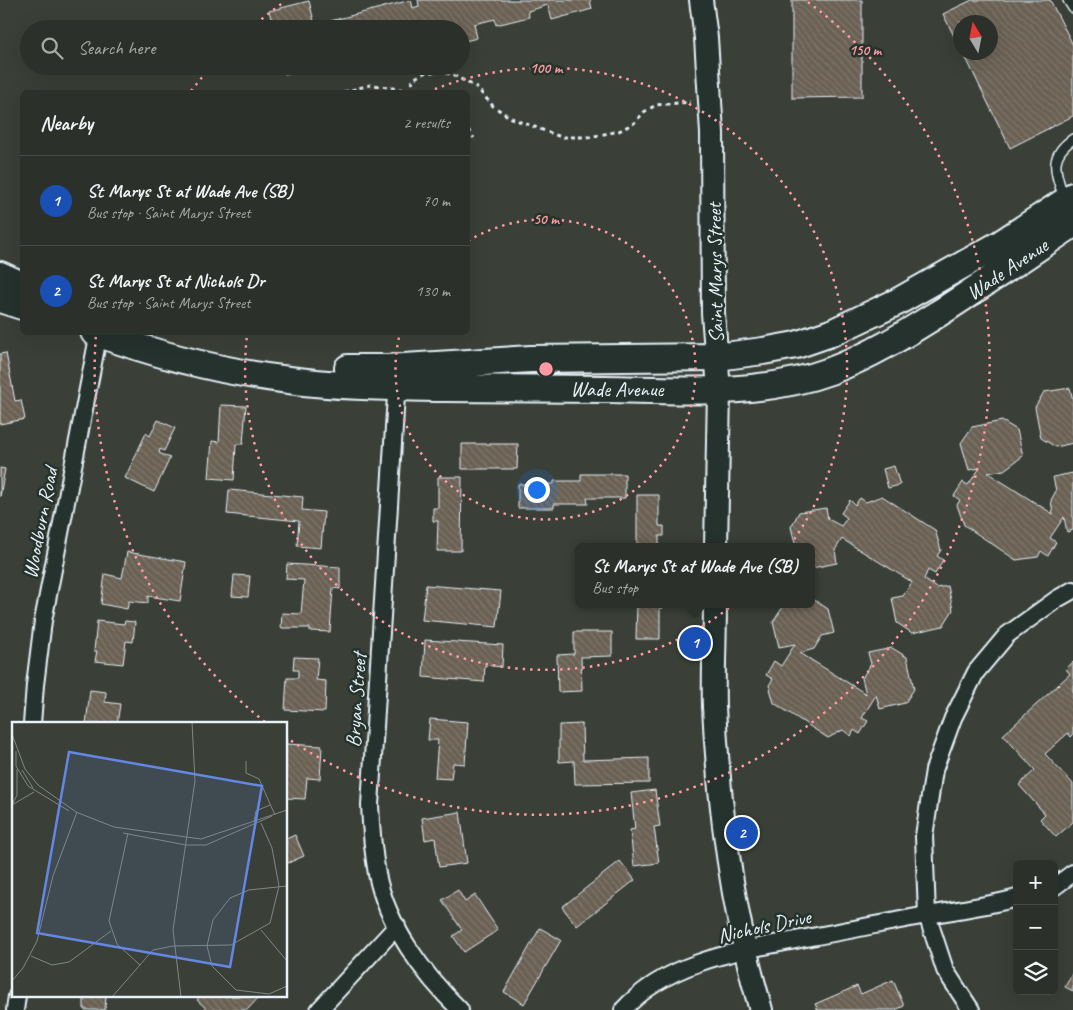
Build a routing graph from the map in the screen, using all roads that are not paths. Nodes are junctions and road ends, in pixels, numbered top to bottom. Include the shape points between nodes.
1 (701, 0) edge
2 (1068, 0) edge
3 (1073, 8) edge
4 (1073, 139) edge
5 (1070, 207) edge
6 (0, 275) edge
7 (20, 284) edge
8 (0, 299) edge
9 (20, 305) edge
10 (97, 335) edge
11 (103, 335) edge
12 (152, 335) edge
13 (717, 357) junction
14 (397, 377) junction
15 (720, 390) junction
16 (716, 543) edge
17 (1073, 590) edge
18 (715, 608) edge
19 (32, 722) edge
20 (1073, 873) edge
21 (1058, 884) edge
22 (1013, 899) edge
23 (928, 915) junction
24 (397, 926) junction
25 (747, 950) junction
26 (319, 1010) edge
27 (460, 1010) edge
28 (623, 1010) edge
29 (761, 1010) edge
30 (971, 1010) edge

1 - 13 main road, Saint Marys Street via 712,133 712,313
2 - 3 lane
4 - 5 lane via 1064,145 1054,169
5 - 13 main road, Wade Avenue via 897,302 832,333 796,345
5 - 15 main road, Wade Avenue via 897,340 828,371 796,380
6 - 7 main road
8 - 9 main road
10 - 19 street, Woodburn Road via 43,621
11 - 14 main road, Wade Avenue via 150,351 234,371 290,380
12 - 14 main road, Wade Avenue via 206,349 279,362 351,368
13 - 14 main road, Wade Avenue via 531,359
13 - 15 main road, Saint Marys Street
14 - 15 main road, Wade Avenue
14 - 24 street, Bryan Street via 370,804 377,876
15 - 16 main road, Saint Marys Street
17 - 23 street via 1007,635 976,672 953,718 934,770 924,836
18 - 25 main road via 714,705 719,791 728,864
20 - 21 street
22 - 23 street, Nichols Drive
23 - 25 street, Nichols Drive
23 - 30 street via 945,970
24 - 26 street
24 - 27 street, Bryan Street via 418,965
25 - 28 street, Nichols Drive via 687,967 666,977
25 - 29 main road

